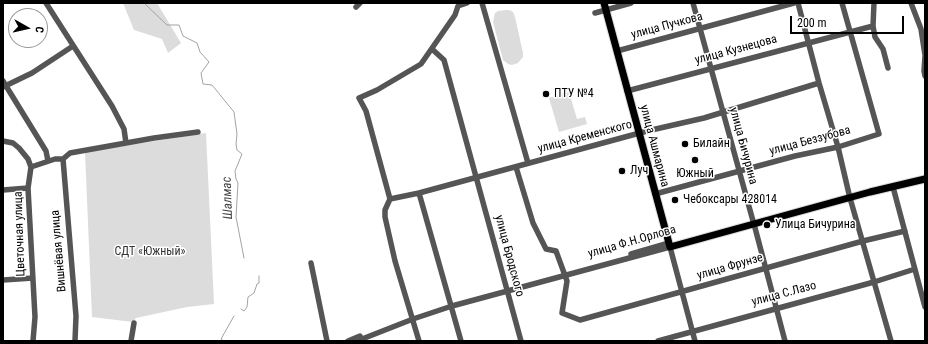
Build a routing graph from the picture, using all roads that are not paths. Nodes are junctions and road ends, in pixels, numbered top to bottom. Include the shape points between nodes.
1 (46, 3) edge
2 (467, 3) edge
3 (482, 3) edge
4 (631, 3) edge
5 (693, 3) edge
6 (794, 3) edge
7 (798, 3) edge
8 (842, 3) edge
9 (874, 3) edge
10 (911, 3) edge
11 (604, 6) edge
12 (595, 13) dead end
13 (873, 26) junction
14 (700, 28) junction
15 (850, 31) junction
16 (809, 42) junction
17 (73, 46) junction
18 (432, 49) junction
19 (617, 51) junction
20 (925, 56) edge
21 (711, 68) junction
22 (888, 68) dead end
23 (925, 76) edge
24 (820, 83) junction
25 (4, 85) edge
26 (627, 91) junction
27 (723, 111) junction
28 (198, 132) dead end
29 (639, 134) junction
30 (3, 141) edge
31 (126, 143) junction
32 (838, 147) junction
33 (63, 159) junction
34 (48, 161) junction
35 (528, 163) junction
36 (516, 166) junction
37 (31, 167) junction
38 (738, 172) junction
39 (925, 176) edge
40 (476, 178) junction
41 (925, 179) edge
42 (893, 187) junction
43 (28, 188) junction
44 (3, 190) edge
45 (419, 193) junction
46 (655, 194) junction
47 (850, 196) junction
48 (390, 199) junction
49 (753, 223) junction
50 (905, 231) junction
51 (863, 241) junction
52 (669, 245) junction
53 (311, 263) dead end
54 (766, 268) junction
55 (915, 269) junction
56 (565, 274) junction
57 (33, 278) junction
58 (3, 280) edge
59 (874, 282) junction
60 (507, 290) junction
61 (682, 292) junction
62 (451, 305) junction
63 (925, 307) edge
64 (776, 308) junction
65 (413, 317) junction
66 (134, 323) dead end
67 (692, 331) junction
68 (33, 341) edge
69 (75, 341) edge
70 (131, 341) edge
71 (327, 341) edge
72 (348, 341) edge
73 (357, 341) edge
74 (419, 341) edge
75 (461, 341) edge
76 (521, 341) edge
77 (658, 341) edge
78 (695, 341) edge
79 (785, 341) edge
80 (891, 341) edge

1 - 17 street
2 - 18 street via 458,6 455,15
3 - 35 street
4 - 11 street
5 - 14 street, улица Бичурина
6 - 14 street, улица Пучкова
7 - 16 street
8 - 15 street
9 - 13 street
10 - 20 street via 921,29
11 - 12 street
11 - 19 main road, улица Ашмарина
13 - 15 street, улица Кузнецова
13 - 22 street
14 - 19 street, улица Пучкова
14 - 21 street, улица Бичурина
15 - 16 street, улица Кузнецова
15 - 32 street, улица Беззубова via 879,134
16 - 21 street, улица Кузнецова
16 - 24 street
17 - 25 street via 32,73
17 - 31 street via 121,122
18 - 40 street, улица Бродского via 444,60
18 - 48 street via 424,62 359,98 366,111
19 - 26 main road, улица Ашмарина
20 - 23 street
21 - 26 street, улица Кузнецова
21 - 27 street, улица Бичурина
24 - 27 street, улица Кременского
24 - 32 street
25 - 34 street via 46,151
26 - 29 main road, улица Ашмарина
27 - 29 street, улица Кременского
27 - 38 street, улица Бичурина
28 - 31 street
29 - 35 street, улица Кременского
29 - 46 main road, улица Ашмарина
30 - 37 street via 20,148
31 - 33 street via 70,153
32 - 38 street, улица Беззубова
32 - 47 street
33 - 34 street
33 - 69 street, Вишнёвая улица via 76,316
34 - 37 street
35 - 36 street, улица Кременского
36 - 40 street, улица Кременского
36 - 56 street via 533,223 546,249 556,251
37 - 43 street, Цветочная улица
38 - 46 street, улица Беззубова
38 - 49 street, улица Бичурина
39 - 47 main road, улица Ф.Н.Орлова
40 - 45 street, улица Кременского
40 - 60 street, улица Бродского
41 - 42 main road, улица Ф.Н.Орлова
42 - 47 main road, улица Ф.Н.Орлова
42 - 50 street
43 - 44 street
43 - 57 street, Цветочная улица
45 - 48 street, улица Кременского
45 - 62 street
46 - 52 main road, улица Ашмарина
47 - 49 main road, улица Ф.Н.Орлова
47 - 51 street
48 - 65 street via 384,217
49 - 52 main road, улица Ф.Н.Орлова
49 - 54 street, улица Бичурина
50 - 51 street, улица Фрунзе
50 - 55 street
51 - 54 street, улица Фрунзе
51 - 59 street
52 - 56 street, улица Ф.Н.Орлова
52 - 61 street, улица Ашмарина
53 - 71 street
54 - 61 street, улица Фрунзе
54 - 64 street, улица Бичурина
55 - 59 street, улица С.Лазо
55 - 63 street
56 - 60 street, улица Ф.Н.Орлова
56 - 61 street, улица Фрунзе via 567,284 562,313 580,320
57 - 58 street
57 - 68 street, Цветочная улица
59 - 64 street, улица С.Лазо
59 - 80 street
60 - 62 street, улица Ф.Н.Орлова
60 - 76 street, улица Бродского
61 - 67 street, улица Ашмарина
62 - 65 street, улица Ф.Н.Орлова
62 - 75 street
64 - 67 street, улица С.Лазо
64 - 79 street, улица Бичурина
65 - 72 street, улица Ф.Н.Орлова
65 - 73 street, улица Ф.Н.Орлова
65 - 74 street
66 - 70 street
67 - 77 street, улица С.Лазо
67 - 78 street, улица Ашмарина

